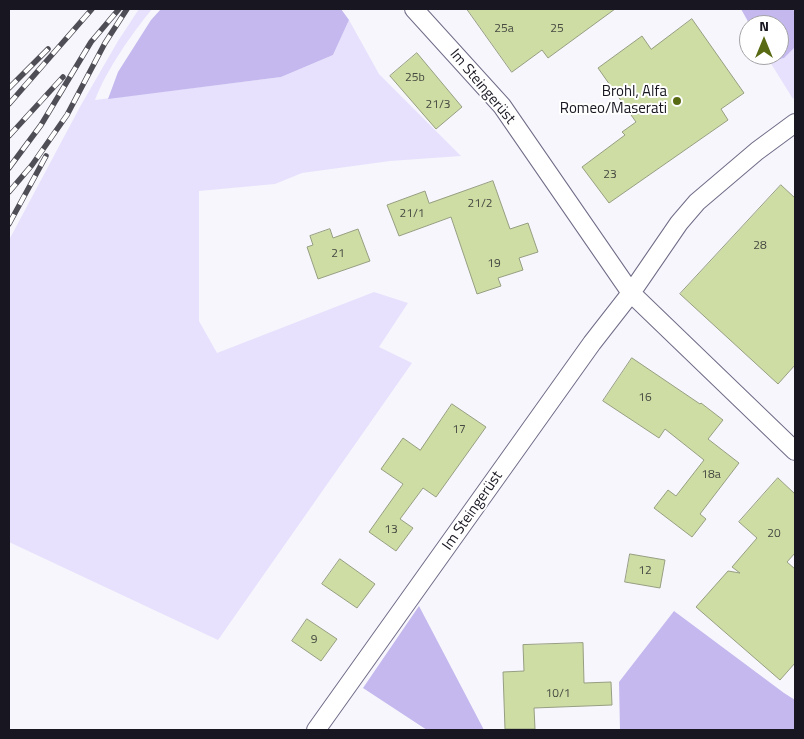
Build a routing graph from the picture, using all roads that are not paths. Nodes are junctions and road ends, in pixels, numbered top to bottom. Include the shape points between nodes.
1 (414, 9) edge
2 (795, 123) edge
3 (631, 293) junction
4 (795, 451) edge
5 (316, 730) edge

1 - 3 street, Im Steingerüst via 502,106
2 - 3 street, Im Steingerüst via 698,202 679,223
3 - 4 street, Im Steingerüst
3 - 5 street, Im Steingerüst

